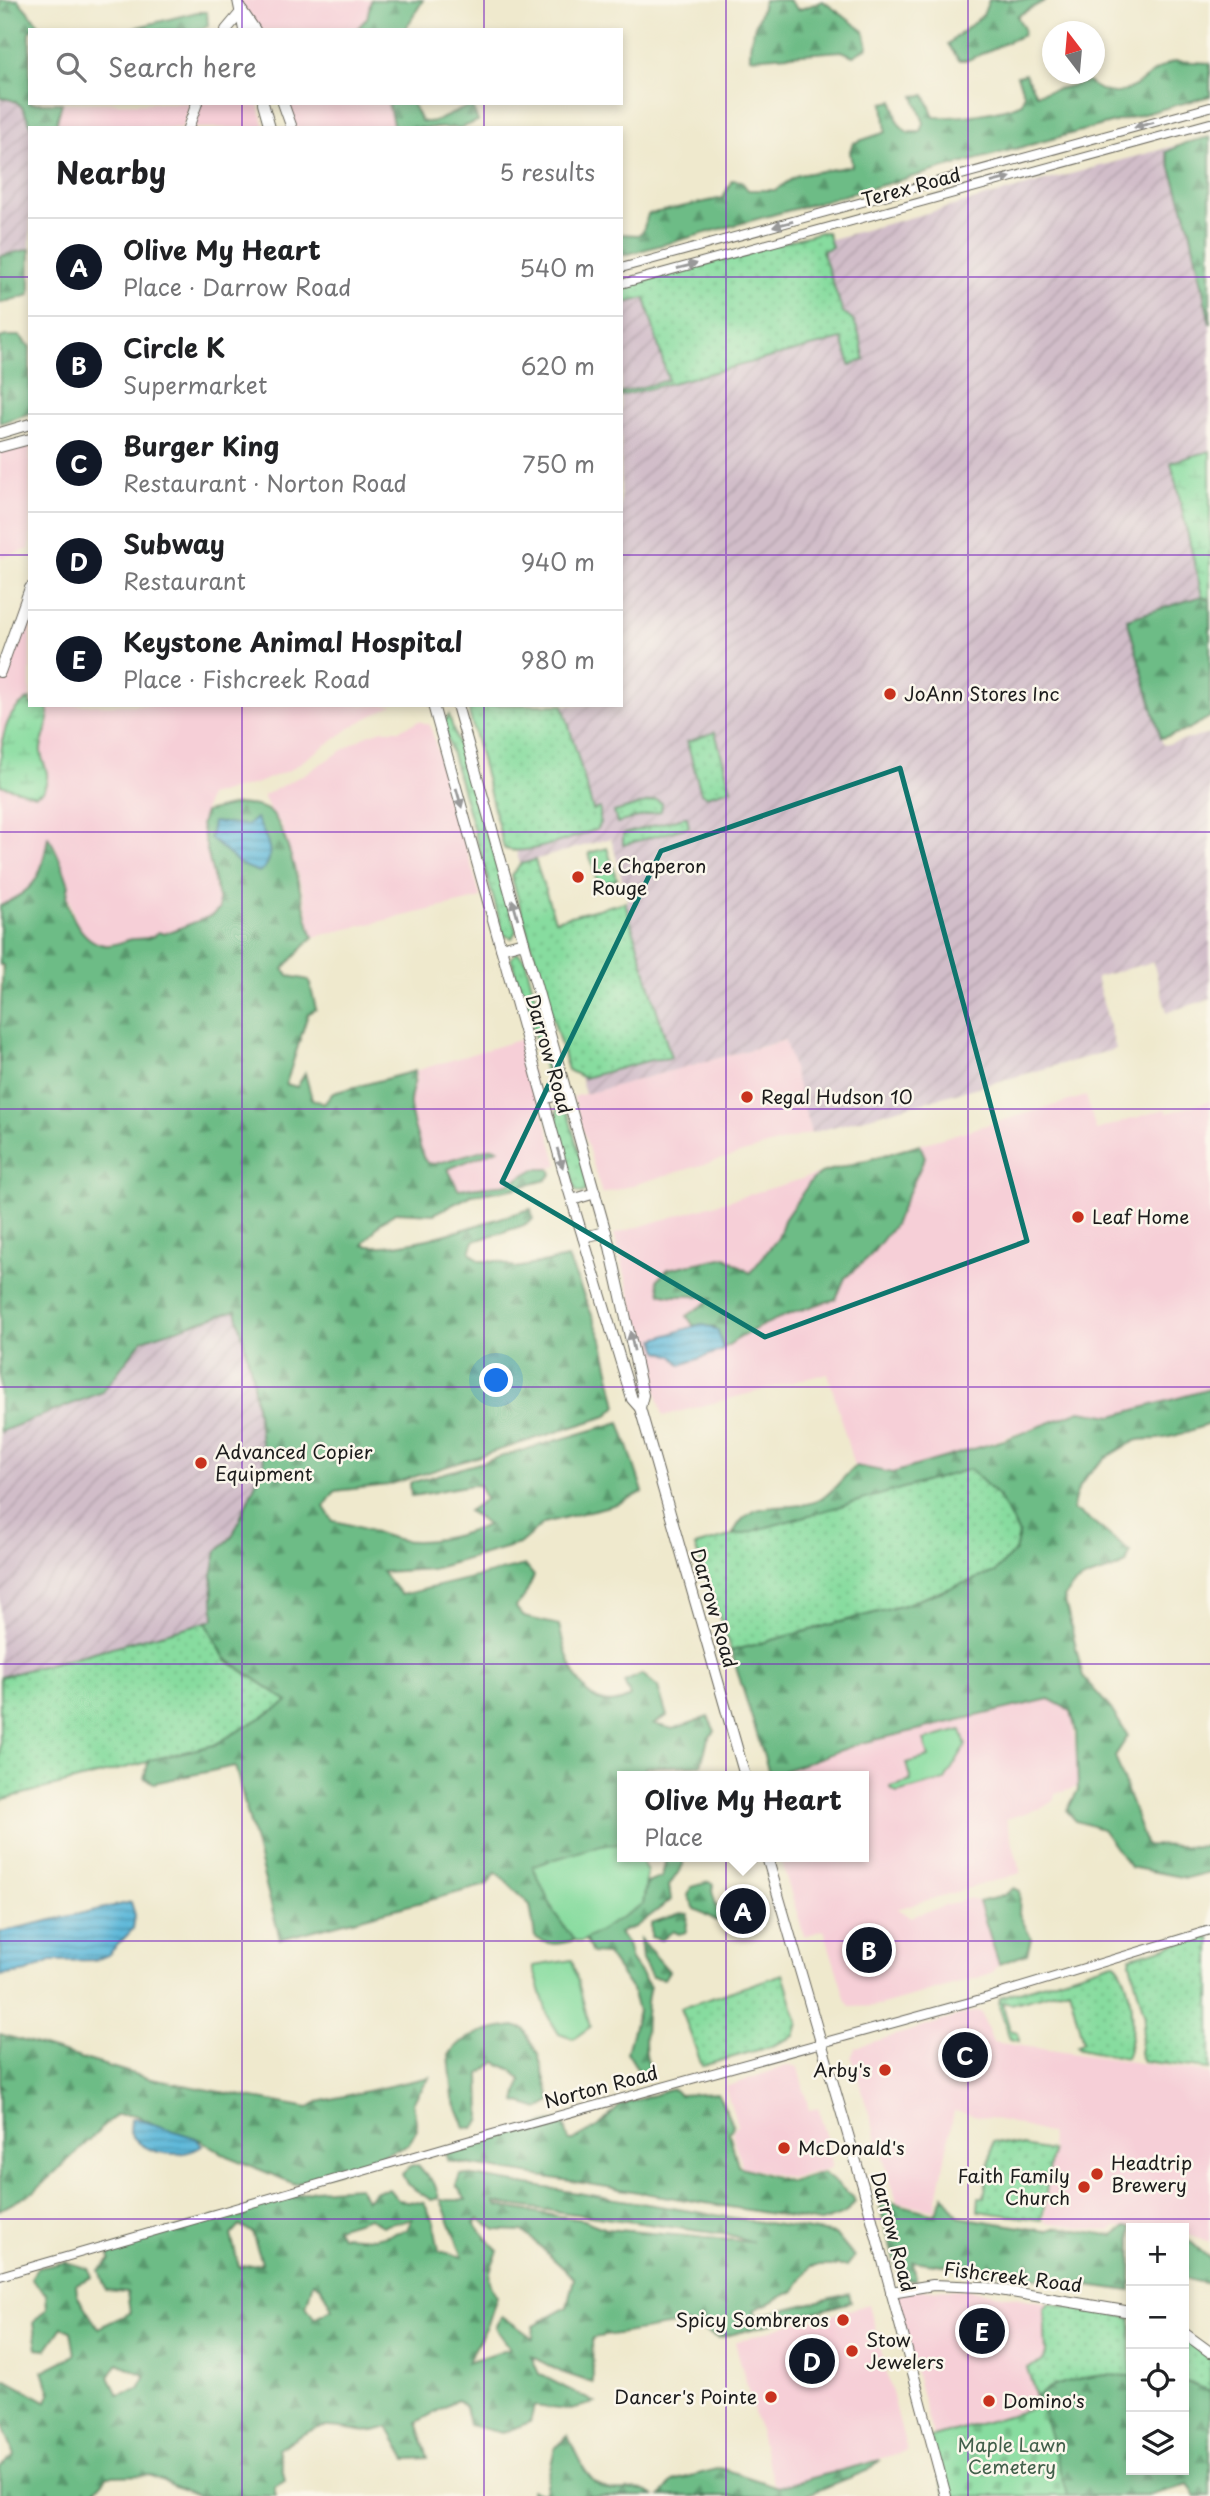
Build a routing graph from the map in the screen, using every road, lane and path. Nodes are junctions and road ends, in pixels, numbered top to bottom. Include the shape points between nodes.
1 (238, 0) edge
2 (242, 11) junction
3 (228, 28) edge
4 (244, 28) edge
5 (254, 28) edge
6 (196, 105) edge
7 (267, 105) edge
8 (284, 105) edge
9 (1210, 107) edge
10 (1210, 123) edge
11 (189, 126) edge
12 (270, 126) edge
13 (291, 126) edge
14 (957, 176) junction
15 (961, 191) junction
16 (826, 212) junction
17 (830, 227) junction
18 (623, 267) edge
19 (623, 283) edge
20 (28, 425) edge
21 (0, 433) edge
22 (28, 440) edge
23 (0, 447) edge
24 (28, 594) edge
25 (0, 672) edge
26 (434, 707) edge
27 (458, 707) edge
28 (524, 942) junction
29 (501, 948) junction
30 (567, 1092) junction
31 (544, 1099) junction
32 (596, 1194) junction
33 (572, 1200) junction
34 (606, 1231) junction
35 (583, 1237) junction
36 (640, 1408) junction
37 (743, 1771) edge
38 (769, 1862) edge
39 (1210, 1930) edge
40 (821, 2043) junction
41 (0, 2276) edge
42 (891, 2292) junction
43 (1126, 2311) edge
44 (1189, 2337) edge
45 (1210, 2352) edge
46 (946, 2496) edge

1 - 2 main road
2 - 3 main road
2 - 4 main road
2 - 5 main road
6 - 11 main road
7 - 12 main road
8 - 13 main road
9 -> 14 street, Terex Road
15 -> 10 street, Terex Road
14 - 15 street
14 - 16 street, Terex Road
15 - 17 street, Terex Road
16 - 17 street
16 -> 18 street, Terex Road
19 -> 17 street, Terex Road
20 - 21 main road
22 - 23 main road
24 - 25 main road
26 -> 29 main road, Darrow Road
28 -> 27 main road, Darrow Road
28 - 29 main road
28 - 30 main road, Darrow Road
29 - 31 main road, Darrow Road
30 - 31 main road
30 - 32 main road, Darrow Road
31 -> 33 main road, Darrow Road
32 - 33 main road
32 - 34 main road, Darrow Road
33 - 35 main road, Darrow Road
34 - 35 main road
36 -> 34 main road, Darrow Road via 643,1395
35 - 36 main road, Darrow Road via 632,1399
36 - 37 main road, Darrow Road
38 - 40 main road, Darrow Road
39 - 40 street, Norton Road
40 - 41 street, Norton Road
40 - 42 main road, Darrow Road
42 - 43 main road, Fishcreek Road via 933,2285 982,2287
42 - 46 main road, Darrow Road
44 - 45 main road

